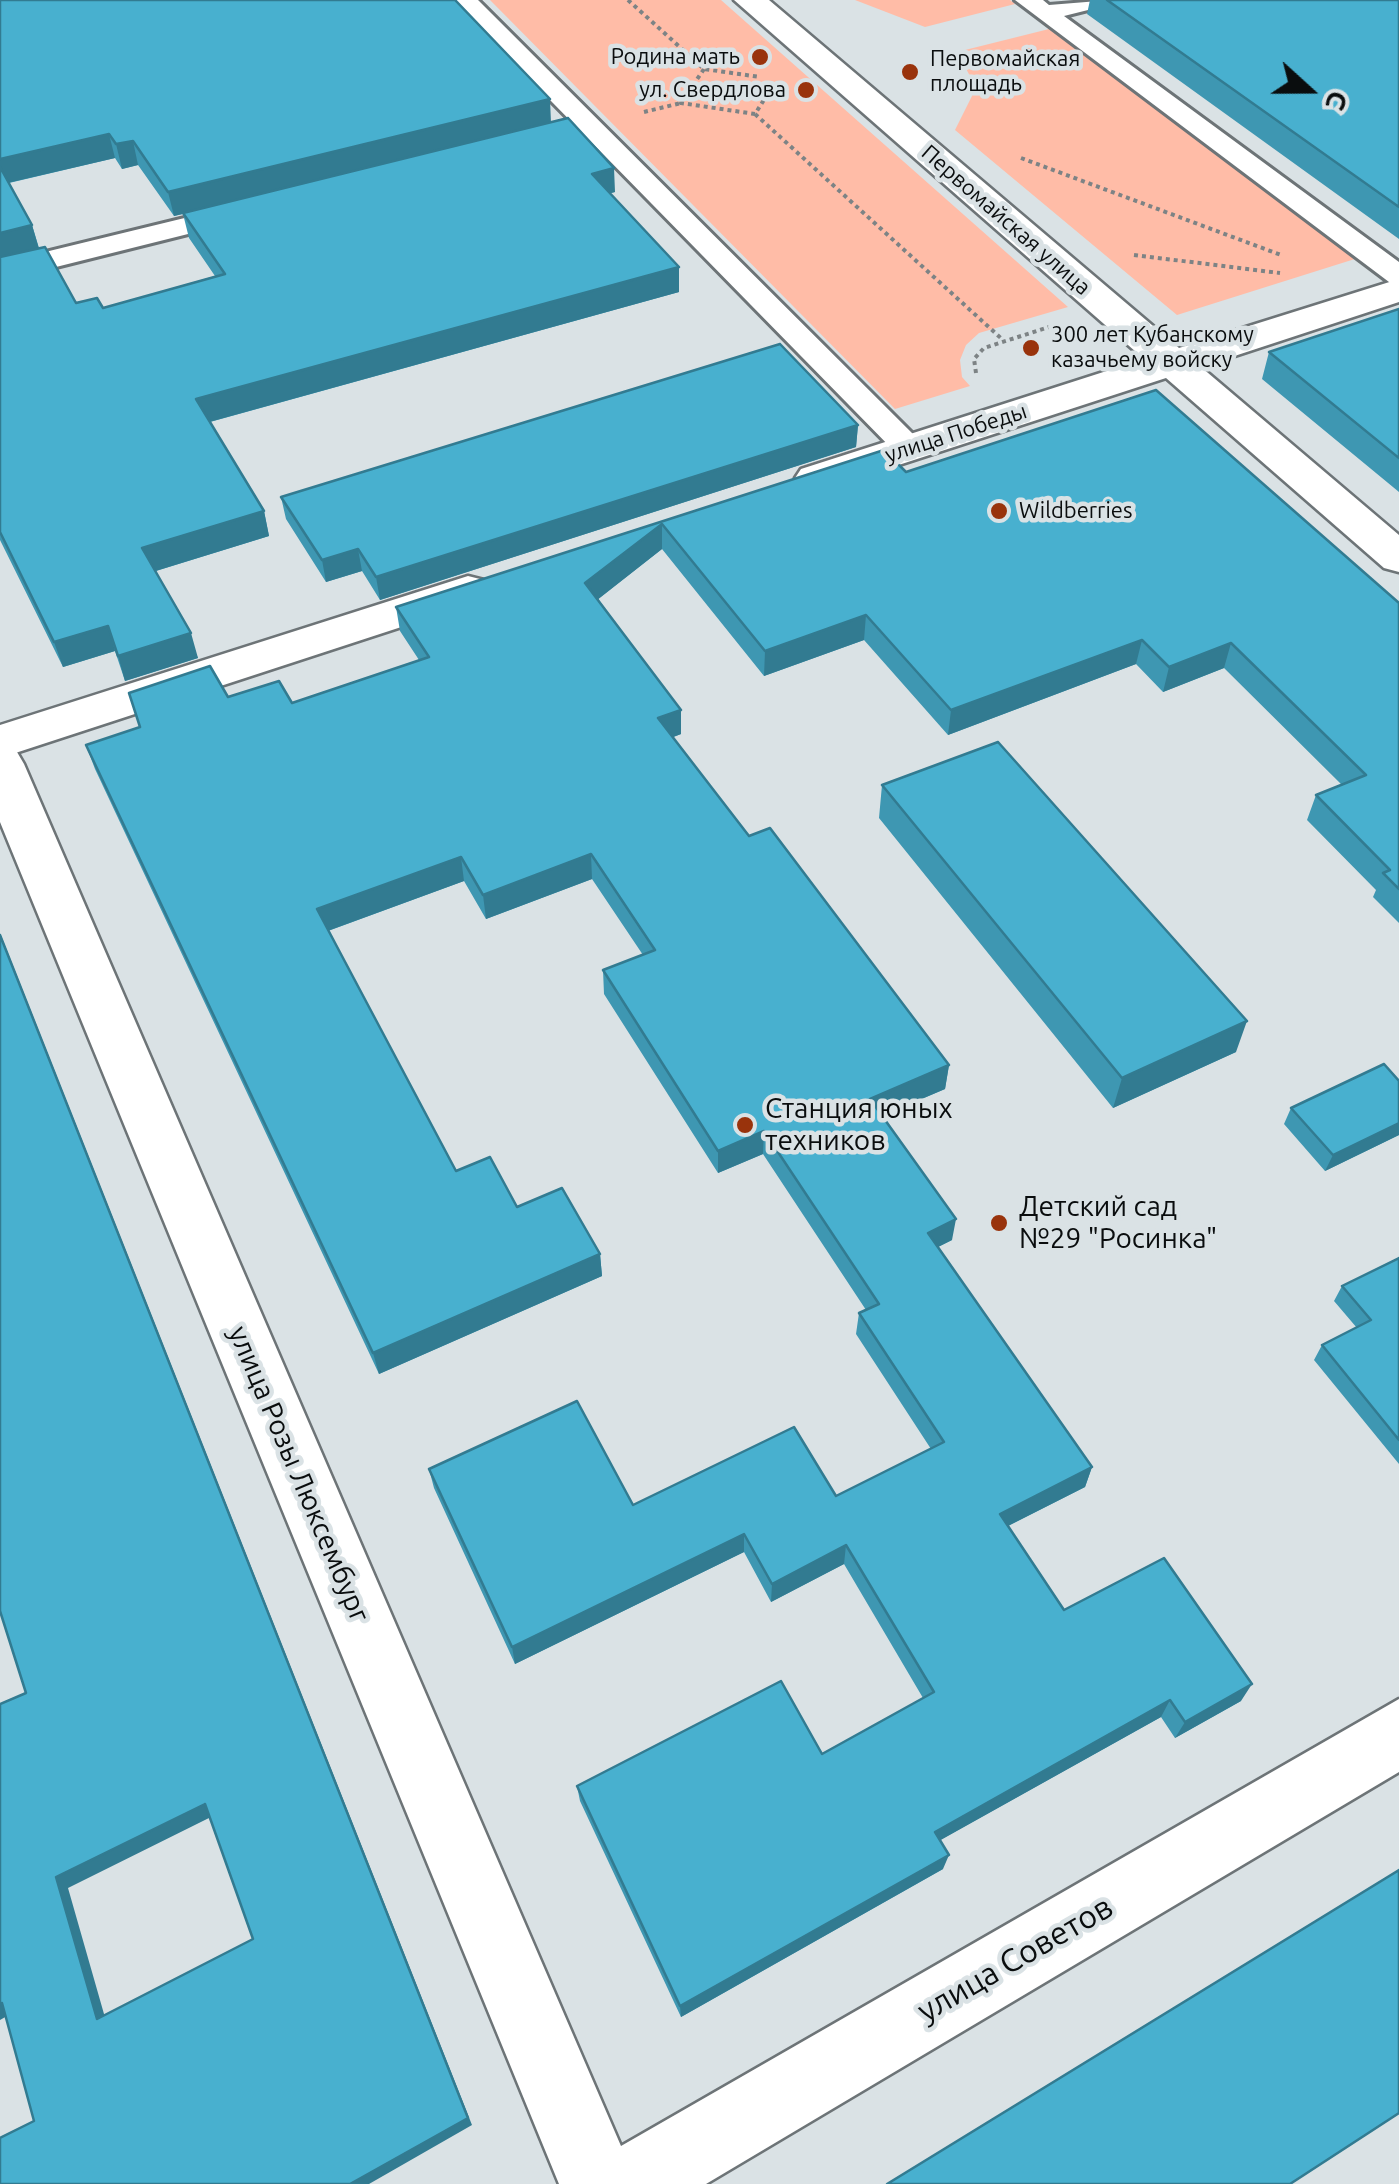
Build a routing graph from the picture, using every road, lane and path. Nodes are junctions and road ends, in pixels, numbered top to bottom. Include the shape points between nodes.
1 (464, 0) edge
2 (628, 0) edge
3 (750, 0) edge
4 (1100, 0) edge
5 (1036, 7) edge
6 (704, 69) junction
7 (755, 114) junction
8 (588, 126) junction
9 (548, 136) edge
10 (1009, 153) dead end
11 (265, 206) edge
12 (1119, 253) dead end
13 (1282, 255) dead end
14 (0, 272) edge
15 (1288, 274) dead end
16 (1399, 276) edge
17 (1399, 290) edge
18 (1064, 322) dead end
19 (1003, 340) junction
20 (1173, 363) junction
21 (978, 377) dead end
22 (909, 448) junction
23 (776, 491) edge
24 (1399, 558) edge
25 (510, 577) edge
26 (0, 742) edge
27 (0, 764) edge
28 (1399, 1733) edge
29 (598, 2184) edge
30 (631, 2184) edge

1 - 8 lane
2 - 6 path
3 - 20 street, Первомайская улица
4 - 5 lane
5 - 16 lane
6 - 7 path via 777,80
6 - 7 path via 682,103
7 - 19 path
8 - 9 lane
8 - 22 lane
10 - 13 path
11 - 14 lane
12 - 15 path
17 - 20 street, улица Победы
18 - 19 path
19 - 21 path via 978,353
20 - 22 street, улица Победы
20 - 24 street, Первомайская улица
22 - 23 street, улица Победы
25 - 26 street
27 - 29 street, улица Розы Люксембург
28 - 30 street, улица Советов

